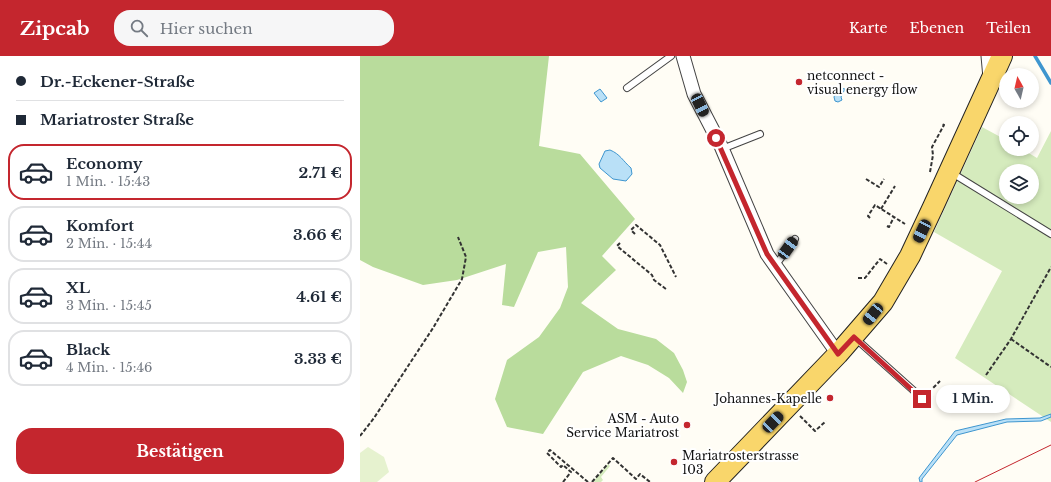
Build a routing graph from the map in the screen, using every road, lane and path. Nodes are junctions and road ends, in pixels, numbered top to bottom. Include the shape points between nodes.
1 (671, 56) edge
2 (683, 56) edge
3 (988, 56) edge
4 (1002, 56) edge
5 (990, 80) junction
6 (627, 88) dead end
7 (942, 124) dead end
8 (760, 134) dead end
9 (722, 149) junction
10 (950, 171) junction
11 (930, 172) dead end
12 (866, 179) dead end
13 (884, 179) dead end
14 (895, 186) dead end
15 (881, 209) junction
16 (894, 217) junction
17 (870, 218) dead end
18 (905, 224) dead end
19 (887, 226) dead end
20 (635, 234) dead end
21 (1051, 234) edge
22 (458, 237) dead end
23 (795, 239) dead end
24 (620, 243) dead end
25 (880, 259) dead end
26 (775, 266) junction
27 (1051, 267) edge
28 (676, 277) dead end
29 (858, 278) dead end
30 (666, 289) dead end
31 (854, 337) junction
32 (1011, 339) junction
33 (838, 354) junction
34 (1051, 367) edge
35 (986, 375) dead end
36 (940, 381) dead end
37 (924, 388) dead end
38 (933, 397) dead end
39 (922, 399) joint
40 (796, 412) dead end
41 (826, 421) dead end
42 (360, 436) edge
43 (563, 482) edge
44 (588, 482) edge
45 (592, 482) edge
46 (650, 482) edge
47 (716, 482) edge

1 - 6 lane
2 - 9 street via 694,94
3 - 5 street
4 - 5 main road
5 - 10 main road
7 - 11 path via 944,125 932,147
8 - 9 lane
9 - 26 street via 767,254
10 - 21 lane
10 - 31 main road via 910,256 883,302
12 - 13 path via 879,187
14 - 15 path
15 - 16 path
15 - 17 path via 875,206 868,216
16 - 18 path
16 - 19 path via 889,227
20 - 28 path via 632,230 636,225 660,245
22 - 42 path via 466,257 462,279 425,340
23 - 26 lane
24 - 30 path via 617,246
25 - 29 path via 865,278
26 - 33 street
27 - 32 path
31 - 33 main road
31 - 39 lane
32 - 34 path
32 - 35 path
33 - 47 main road
36 - 39 path
37 - 38 path, bridge
40 - 41 path via 816,431
43 - 44 path via 571,472 547,454 550,450
45 - 46 path via 613,458 636,479 640,474

